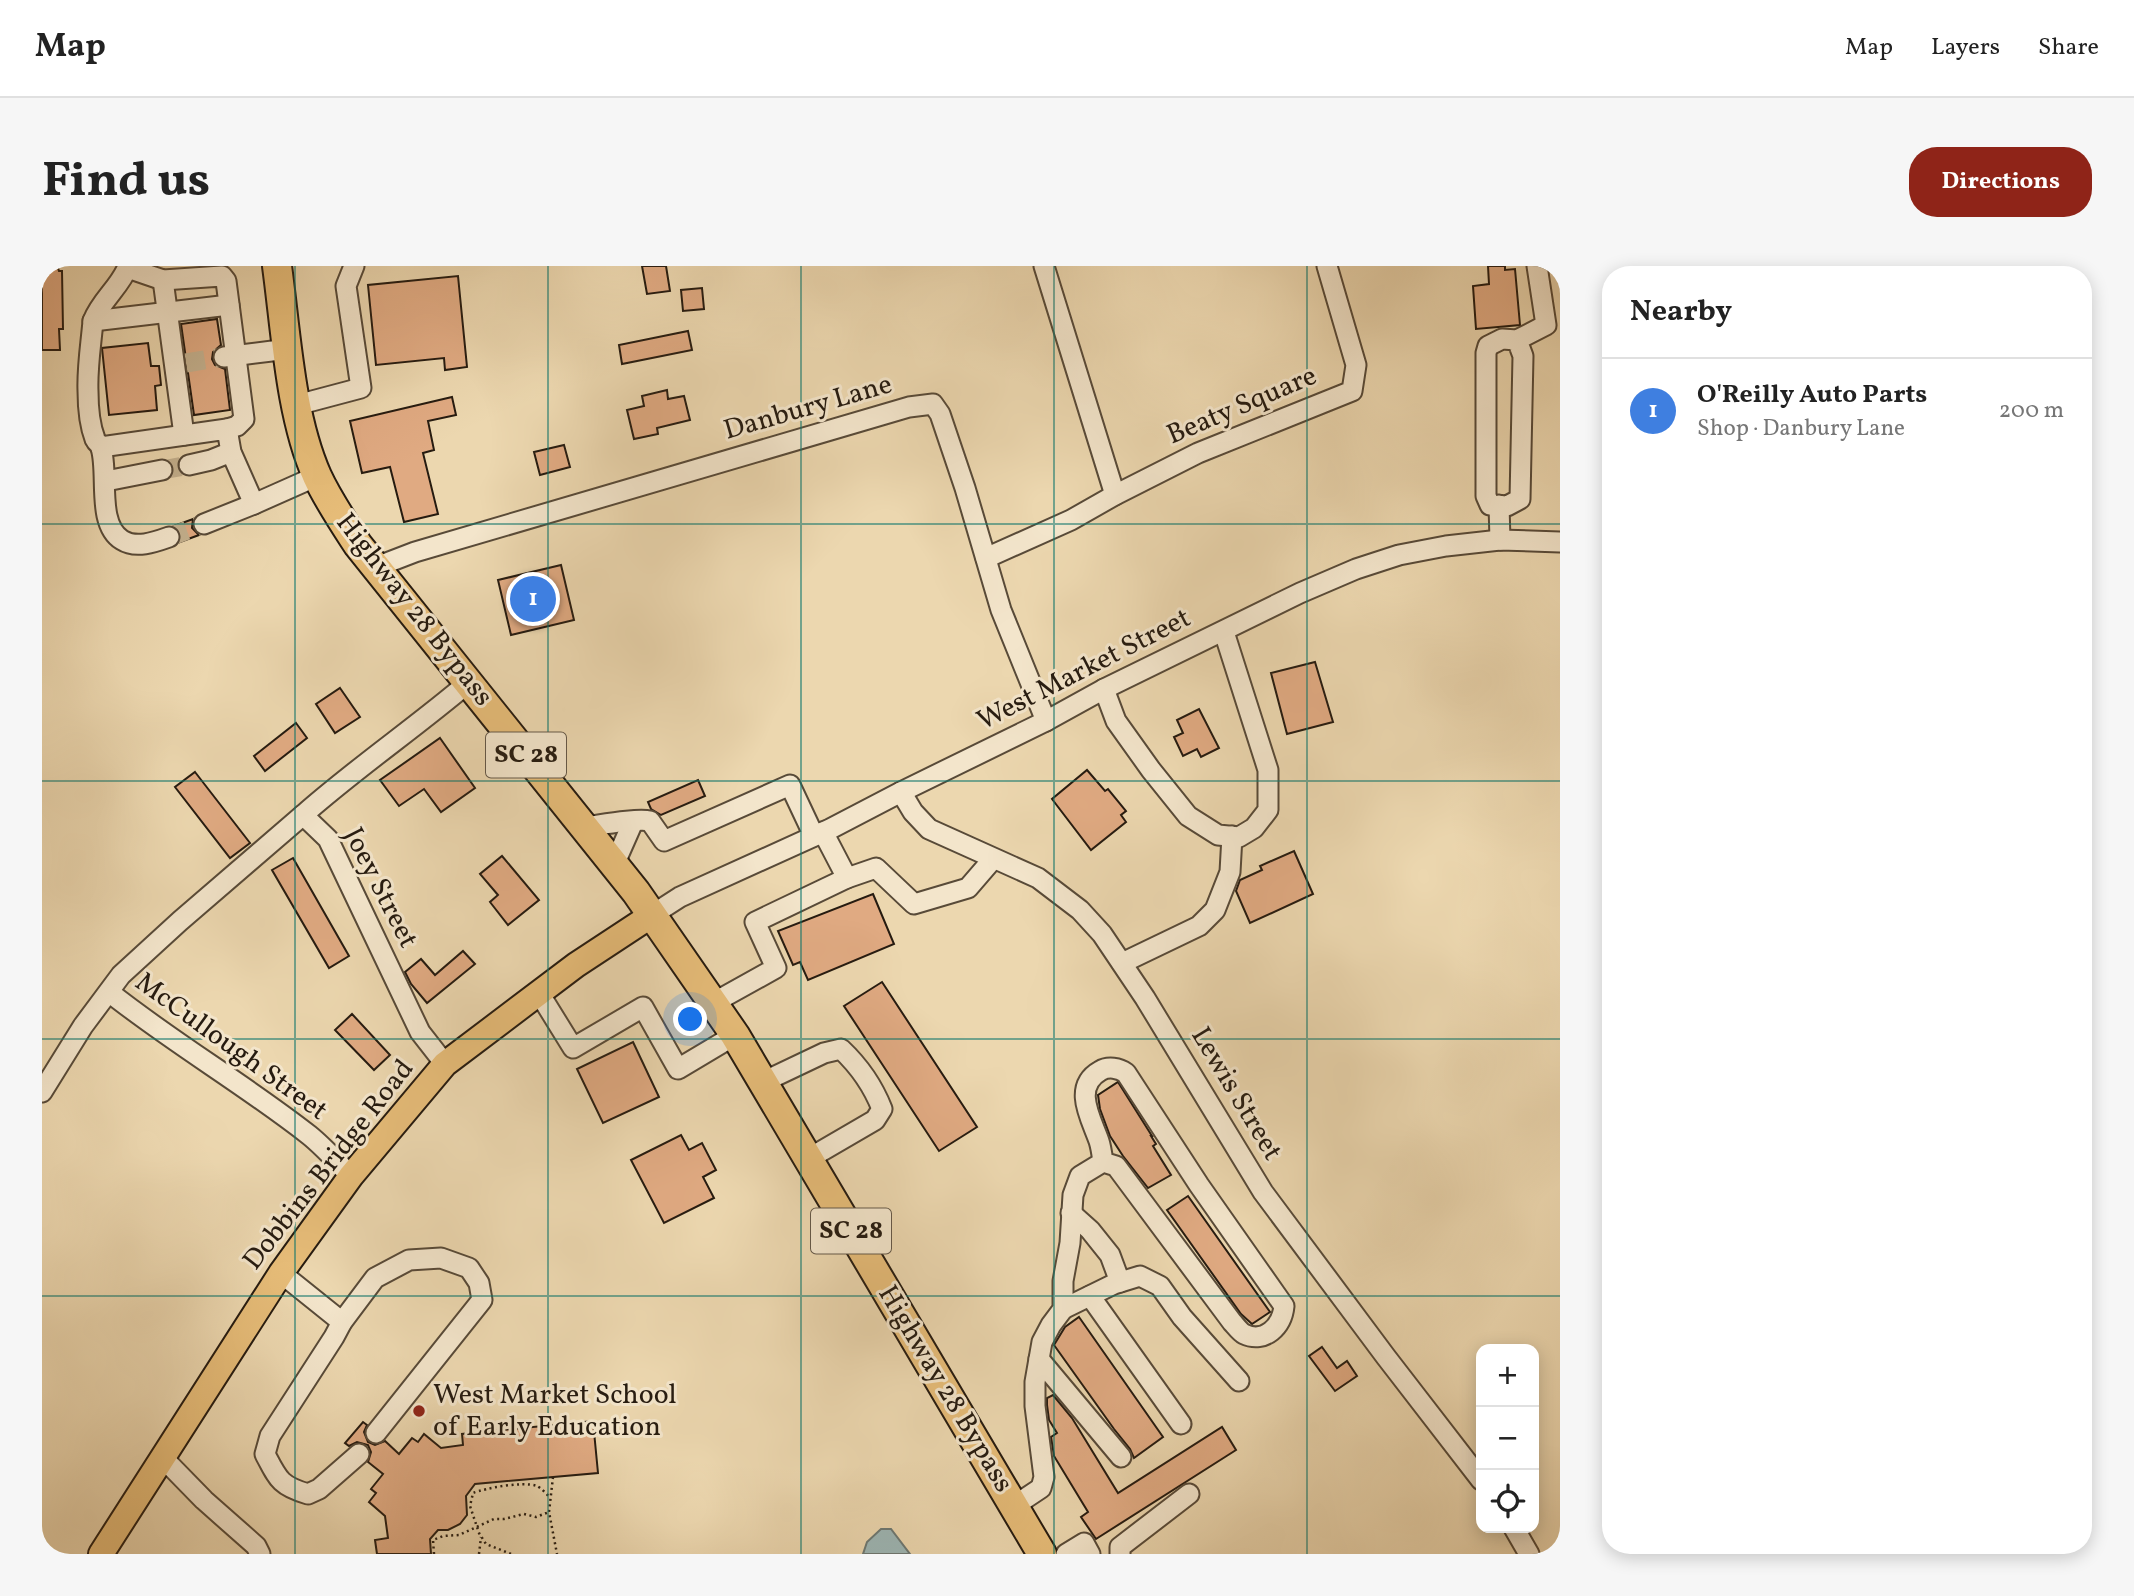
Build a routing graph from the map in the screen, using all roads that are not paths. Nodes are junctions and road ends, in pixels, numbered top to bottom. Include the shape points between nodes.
1 (277, 266) edge
2 (354, 266) edge
3 (1044, 266) edge
4 (1326, 266) edge
5 (1537, 266) edge
6 (128, 267) edge
7 (163, 280) junction
8 (229, 305) junction
9 (167, 313) junction
10 (93, 321) junction
11 (1517, 340) junction
12 (288, 349) junction
13 (229, 357) junction
14 (297, 405) junction
15 (227, 429) junction
16 (184, 435) junction
17 (101, 447) junction
18 (231, 452) junction
19 (189, 465) tunnel mouth
20 (162, 470) tunnel mouth
21 (317, 476) junction
22 (106, 481) junction
23 (1115, 495) junction
24 (254, 505) junction
25 (1499, 505) junction
26 (204, 524) tunnel mouth
27 (169, 537) tunnel mouth
28 (1500, 540) junction
29 (1560, 542) edge
30 (986, 558) junction
31 (376, 567) junction
32 (1224, 632) junction
33 (469, 682) junction
34 (1104, 689) junction
35 (1046, 721) junction
36 (901, 792) junction
37 (303, 815) junction
38 (633, 822) junction
39 (584, 827) junction
40 (818, 834) junction
41 (1232, 836) junction
42 (993, 859) junction
43 (614, 865) junction
44 (847, 878) junction
45 (652, 915) junction
46 (1122, 963) junction
47 (109, 992) junction
48 (539, 993) junction
49 (713, 1003) junction
50 (735, 1035) junction
51 (445, 1064) junction
52 (763, 1082) junction
53 (42, 1092) edge
54 (808, 1159) junction
55 (1103, 1162) junction
56 (351, 1175) junction
57 (1071, 1213) junction
58 (281, 1273) junction
59 (1120, 1282) junction
60 (1090, 1296) junction
61 (1063, 1309) junction
62 (342, 1322) junction
63 (1040, 1359) junction
64 (1238, 1381) dead end
65 (1181, 1424) dead end
66 (376, 1433) dead end
67 (359, 1454) dead end
68 (162, 1457) junction
69 (1121, 1457) dead end
70 (1476, 1474) edge
71 (1188, 1494) dead end
72 (1014, 1506) junction
73 (1517, 1533) edge
74 (102, 1554) edge
75 (260, 1554) edge
76 (1042, 1554) edge
77 (1066, 1554) edge
78 (1090, 1554) edge
79 (1120, 1554) edge
80 (1528, 1554) edge

1 - 12 highway, Highway 28 Bypass / SC 28
2 - 14 street via 346,286 361,388
3 - 23 street
4 - 23 street, Beaty Square via 1356,365 1352,391 1198,453
5 - 11 street via 1546,326
6 - 7 street
6 - 10 street
7 - 8 street via 222,276
7 - 9 street
8 - 9 street
8 - 13 street
9 - 10 street
9 - 16 street via 180,363
10 - 17 street via 88,392 95,438
11 - 25 street via 1523,356 1520,499
11 - 25 street via 1502,340 1488,346 1486,353 1486,496 1490,505
12 - 13 street
12 - 14 highway, Highway 28 Bypass / SC 28
13 - 15 street via 244,419
14 - 21 highway, Highway 28 Bypass / SC 28
15 - 16 street
15 - 18 street
16 - 17 street
17 - 22 street
18 - 19 street
18 - 24 street
20 - 22 street
21 - 24 street
21 - 31 highway, Highway 28 Bypass / SC 28
22 - 27 street via 114,533 133,544
23 - 30 street, Beaty Square
24 - 26 street
25 - 28 street
28 - 29 street, West Market Street
28 - 32 street, West Market Street via 1399,555 1356,569
30 - 31 street, Danbury Lane via 933,404 895,411
30 - 35 street, Danbury Lane via 1001,610
31 - 33 highway, Highway 28 Bypass / SC 28
32 - 34 street, West Market Street
32 - 41 street via 1268,770 1268,810 1254,828
33 - 37 street, Joey Street
33 - 39 highway, Highway 28 Bypass / SC 28
34 - 35 street, West Market Street
34 - 41 street via 1116,721 1188,816 1218,835
35 - 36 street, West Market Street
36 - 40 street, West Market Street
36 - 42 street, Lewis Street via 929,829
37 - 47 street via 180,921 121,975
37 - 51 street, Joey Street via 328,839 420,1032
38 - 39 street
38 - 40 street via 650,821 664,841 789,785
38 - 43 street
39 - 43 highway, Highway 28 Bypass / SC 28
40 - 44 street
40 - 45 street, West Market Street via 680,897
41 - 46 street via 1230,872 1215,910 1199,926
42 - 44 street via 968,888 914,904 876,868
42 - 46 street, Lewis Street via 1038,878 1080,910
43 - 45 highway, Highway 28 Bypass / SC 28
44 - 49 street via 755,922 776,968
45 - 48 main road, Dobbins Bridge Road
45 - 49 highway, Highway 28 Bypass / SC 28
46 - 70 street, Lewis Street via 1263,1192
47 - 53 street
47 - 56 street, McCullough Street via 310,1136
48 - 50 street via 573,1048 643,1007 678,1069
48 - 51 main road, Dobbins Bridge Road
49 - 50 highway, Highway 28 Bypass / SC 28
50 - 52 highway, Highway 28 Bypass / SC 28
51 - 56 main road, Dobbins Bridge Road
52 - 54 highway, Highway 28 Bypass / SC 28
52 - 54 street via 841,1049 876,1095 882,1109 875,1120
54 - 72 highway, Highway 28 Bypass / SC 28
55 - 55 street via 1116,1166 1232,1322 1244,1334 1271,1333 1281,1322 1284,1306 1119,1069 1103,1069 1089,1079 1084,1092
55 - 57 street via 1080,1176
56 - 58 main road, Dobbins Bridge Road
57 - 59 street via 1110,1255
57 - 61 street
58 - 62 street
58 - 68 main road, Dobbins Bridge Road
59 - 60 street
59 - 64 street via 1140,1276 1160,1286
60 - 61 street
60 - 65 street
61 - 63 street via 1042,1342
62 - 66 street via 375,1278 410,1260 441,1258 469,1268 479,1283 482,1300
62 - 67 street via 271,1436 265,1454 287,1488 308,1494
63 - 69 street
63 - 72 street via 1035,1406 1044,1477 1041,1488
68 - 74 main road, Dobbins Bridge Road
68 - 75 street
71 - 79 street via 1119,1547
72 - 76 highway, Highway 28 Bypass / SC 28
73 - 80 street
77 - 78 street via 1084,1543

